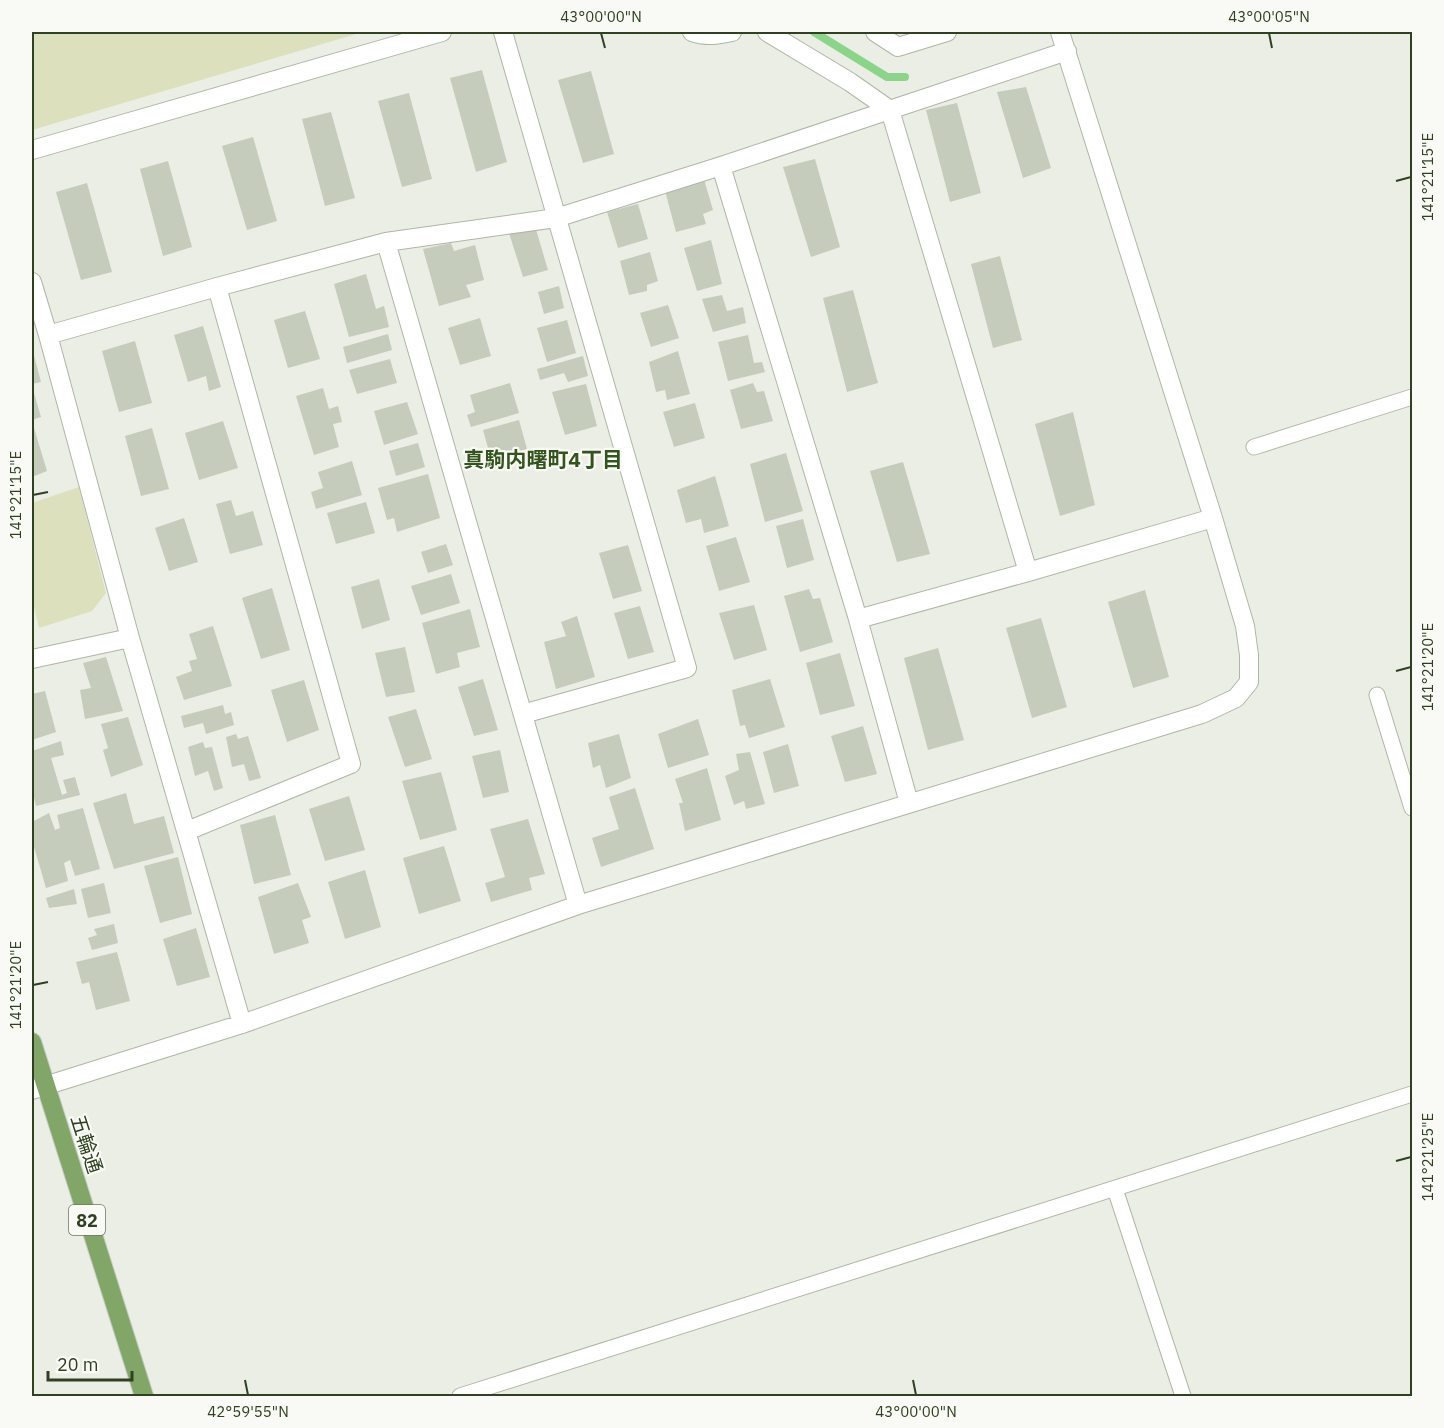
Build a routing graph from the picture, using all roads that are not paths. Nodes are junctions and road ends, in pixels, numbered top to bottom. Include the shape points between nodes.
1 (442, 32) edge
2 (503, 32) edge
3 (692, 32) edge
4 (724, 32) edge
5 (767, 32) edge
6 (875, 32) edge
7 (947, 32) edge
8 (1060, 32) edge
9 (1066, 51) junction
10 (890, 110) junction
11 (32, 150) edge
12 (722, 166) junction
13 (556, 218) junction
14 (386, 242) junction
15 (32, 282) edge
16 (217, 287) junction
17 (48, 335) junction
18 (1413, 397) edge
19 (1254, 447) dead end
20 (1213, 518) junction
21 (1028, 572) junction
22 (858, 619) junction
23 (130, 638) junction
24 (32, 659) edge
25 (1377, 695) dead end
26 (523, 714) junction
27 (909, 803) junction
28 (1413, 808) edge
29 (187, 831) junction
30 (578, 905) junction
31 (242, 1024) junction
32 (32, 1042) edge
33 (38, 1087) edge
34 (1413, 1094) edge
35 (1115, 1189) junction
36 (144, 1396) edge
37 (460, 1396) edge
38 (1183, 1396) edge

1 - 11 street
2 - 13 street
3 - 4 street via 702,36
5 - 10 street
6 - 7 street via 898,47
8 - 9 street
9 - 10 street
9 - 20 street
10 - 12 street
10 - 21 street
12 - 13 street
12 - 22 street
13 - 14 street
13 - 26 street via 687,668
14 - 16 street
14 - 26 street
15 - 17 street
16 - 17 street
16 - 29 street via 351,764
17 - 23 street
18 - 19 lane
20 - 21 street
20 - 27 street via 1245,626 1249,655 1249,682 1236,698 1202,714
21 - 22 street
22 - 27 street
23 - 24 street
23 - 29 street
25 - 28 lane
26 - 30 street
27 - 30 street
29 - 31 street
30 - 31 street
31 - 33 street
32 - 33 main road, 五輪通 / 82
33 - 36 main road, 五輪通 / 82
34 - 35 lane
35 - 37 lane
35 - 38 lane

